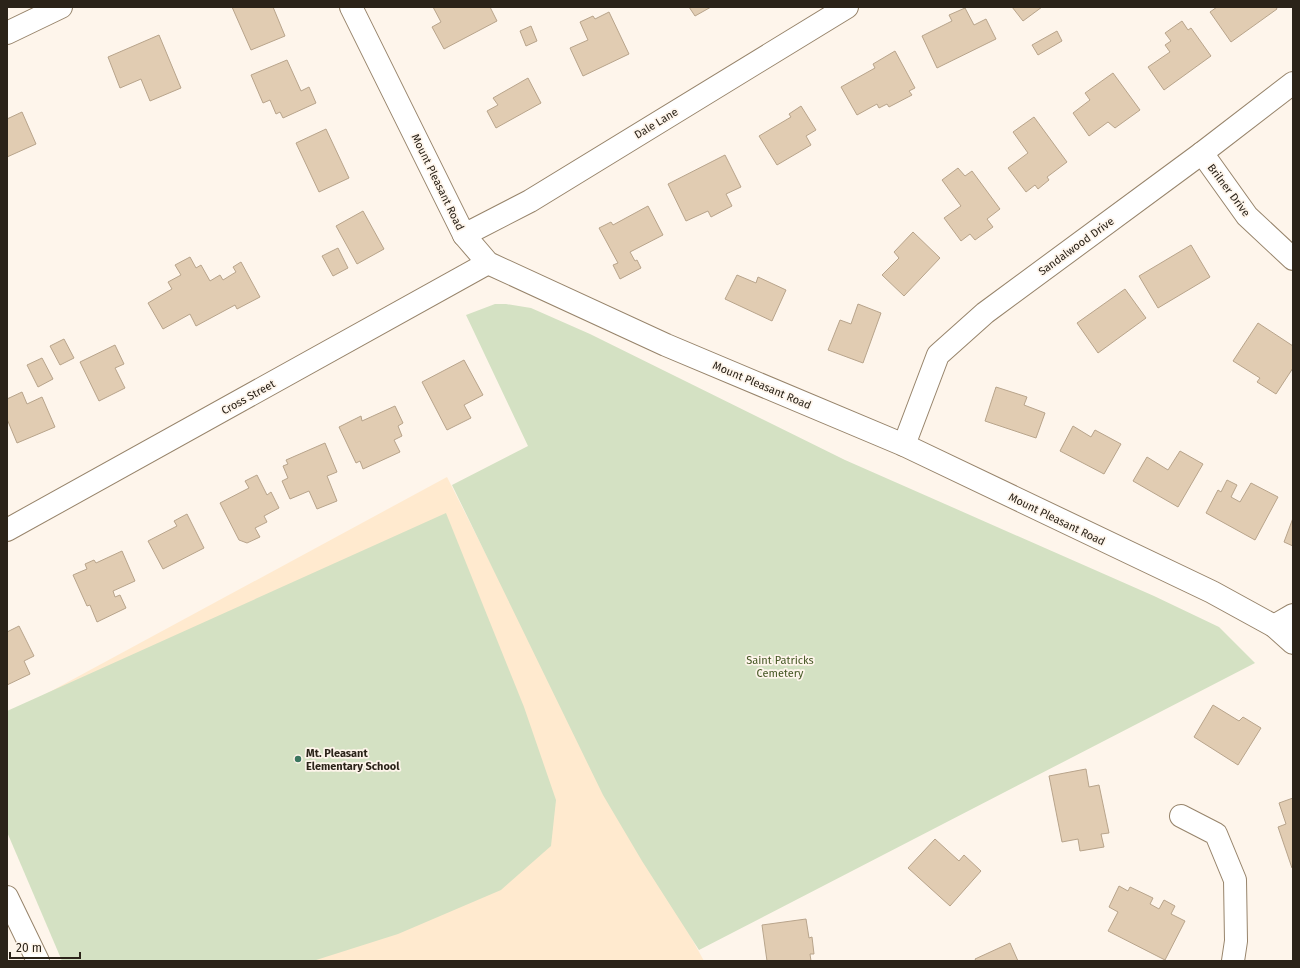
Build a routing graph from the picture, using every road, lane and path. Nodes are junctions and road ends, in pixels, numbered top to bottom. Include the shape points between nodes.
1 (61, 7) edge
2 (351, 7) edge
3 (847, 7) edge
4 (815, 15) edge
5 (7, 34) edge
6 (1293, 83) edge
7 (1202, 153) junction
8 (464, 235) junction
9 (1293, 259) edge
10 (488, 263) junction
11 (904, 445) junction
12 (7, 530) edge
13 (1293, 615) edge
14 (1274, 626) junction
15 (1293, 643) edge
16 (1181, 816) dead end
17 (7, 897) edge
18 (38, 961) edge
19 (1233, 961) edge

1 - 5 street
2 - 8 street, Mount Pleasant Road
3 - 4 street, Dale Lane
4 - 8 street, Dale Lane via 530,201
6 - 7 street, Sandalwood Drive
7 - 9 street, Brilner Drive via 1247,216
7 - 11 street, Sandalwood Drive via 985,313 938,355
8 - 10 street, Mount Pleasant Road
10 - 11 street, Mount Pleasant Road via 666,345
10 - 12 street, Cross Street
11 - 14 street, Mount Pleasant Road via 1212,592
13 - 14 street
14 - 15 street, Mount Pleasant Road
16 - 19 street via 1216,834 1234,880 1236,941
17 - 18 street

